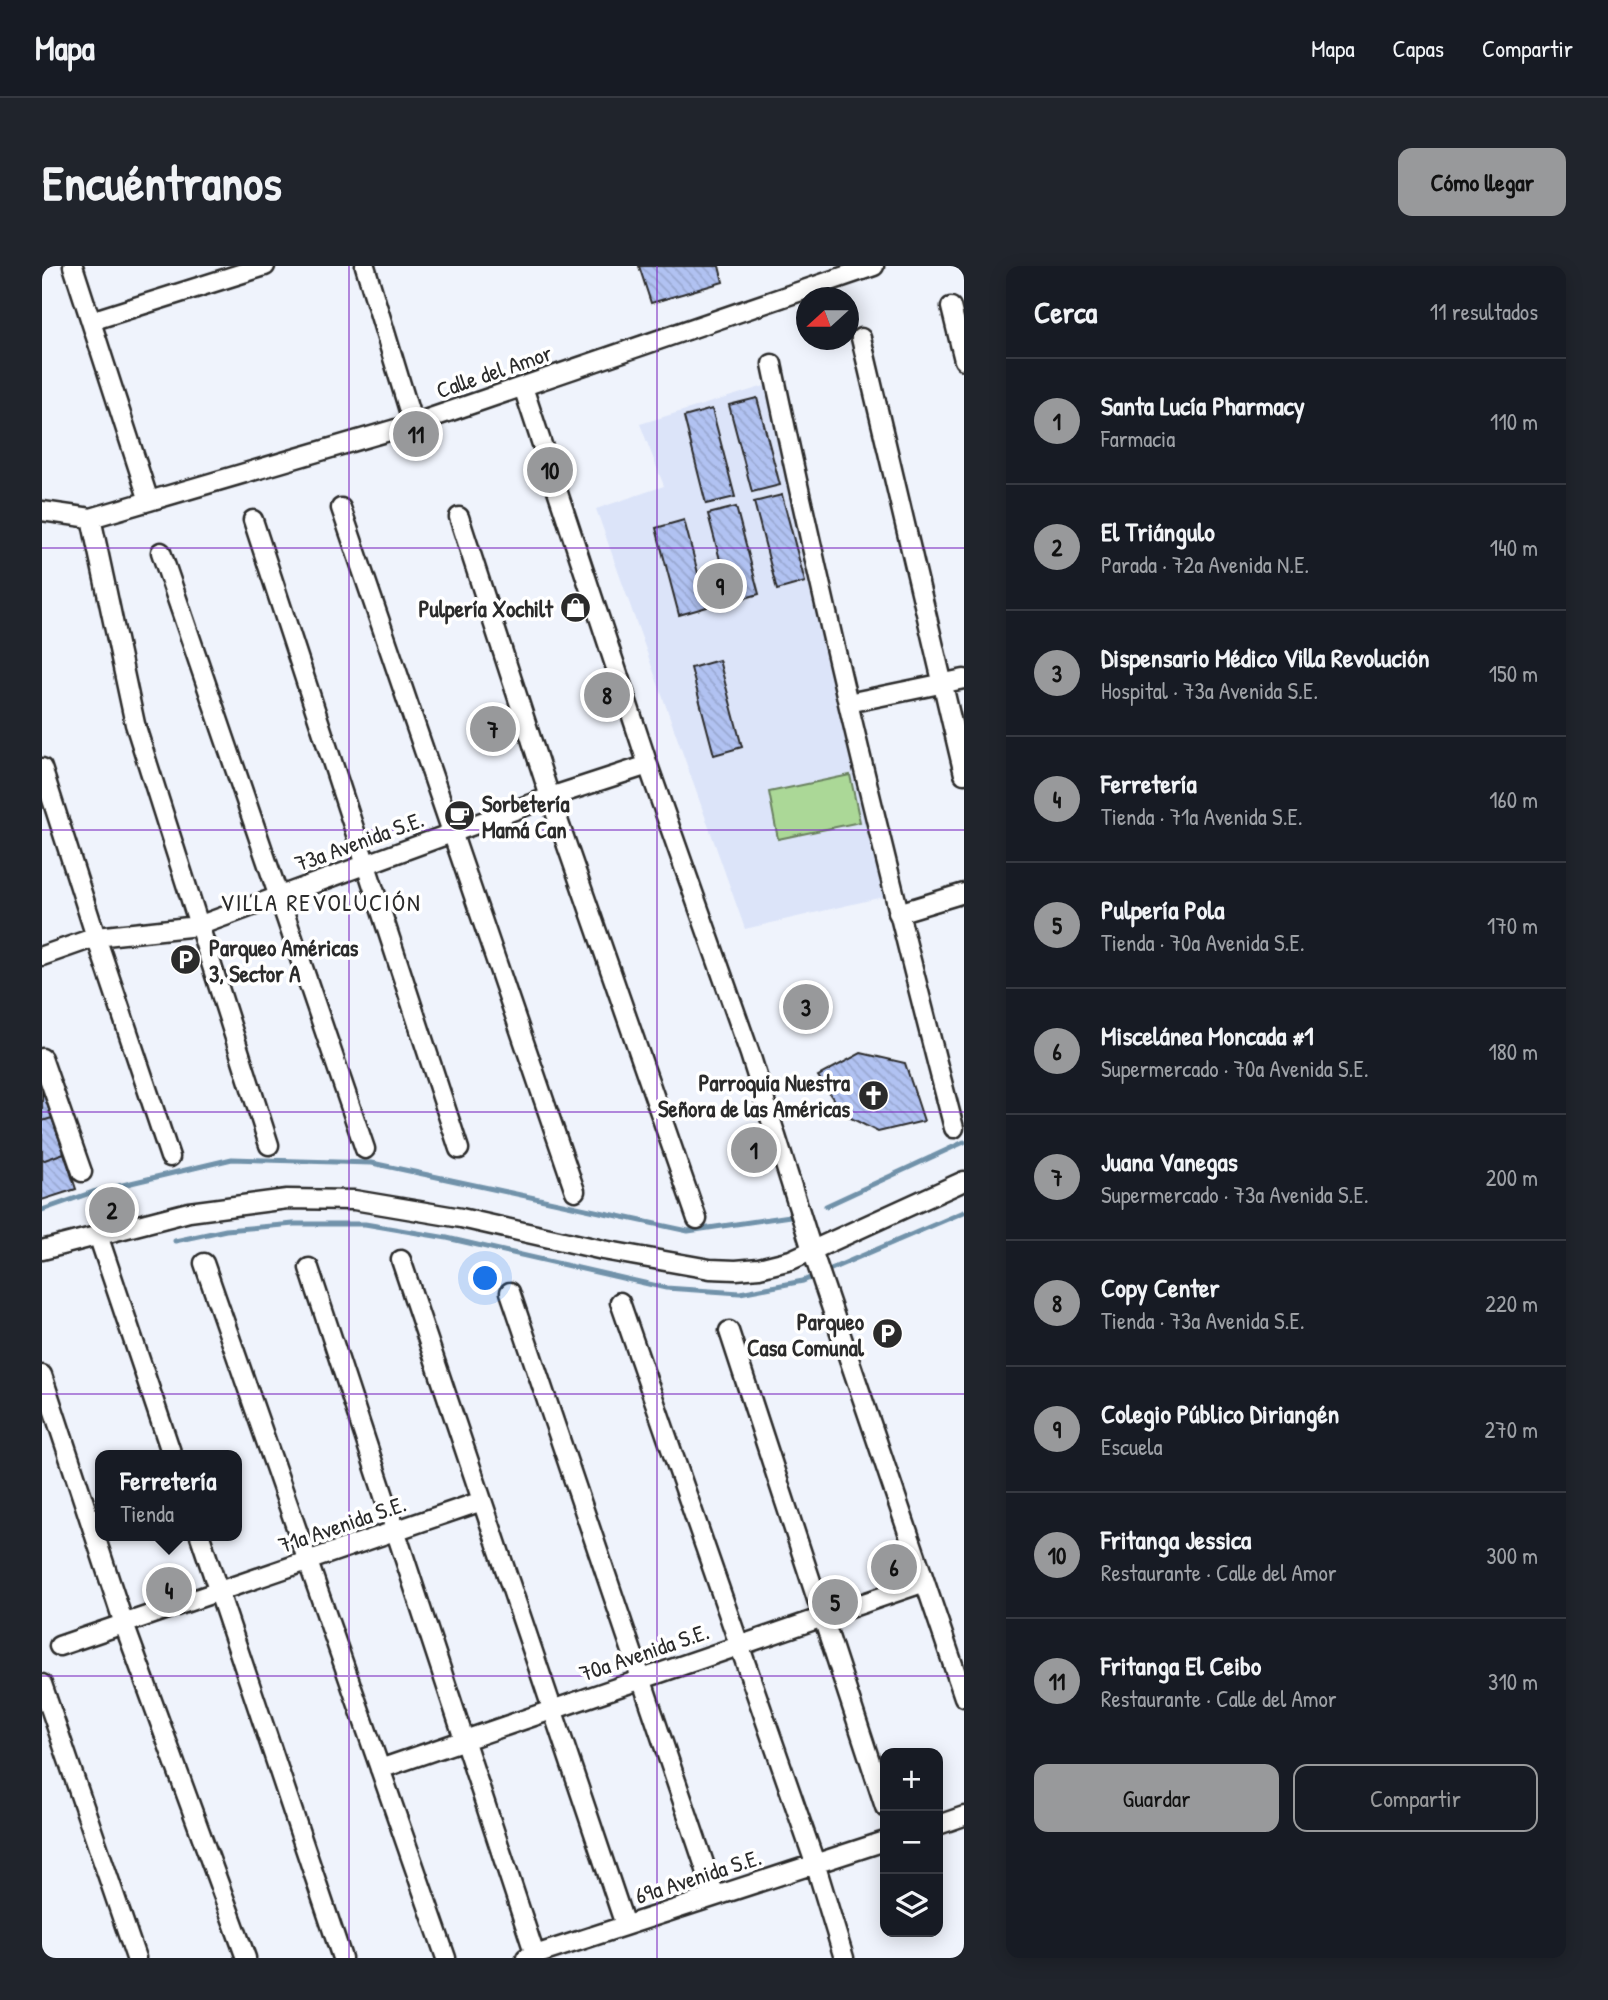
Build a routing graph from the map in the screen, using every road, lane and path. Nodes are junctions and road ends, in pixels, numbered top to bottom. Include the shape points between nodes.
1 (73, 266) edge
2 (265, 266) edge
3 (365, 266) edge
4 (874, 266) edge
5 (951, 307) dead end
6 (91, 321) junction
7 (861, 338) dead end
8 (964, 360) edge
9 (772, 365) dead end
10 (523, 387) junction
11 (413, 424) junction
12 (149, 501) junction
13 (341, 508) dead end
14 (42, 511) edge
15 (459, 517) dead end
16 (91, 518) junction
17 (253, 520) dead end
18 (161, 552) dead end
19 (964, 679) edge
20 (942, 684) junction
21 (848, 704) junction
22 (648, 765) junction
23 (42, 768) edge
24 (964, 774) edge
25 (551, 797) junction
26 (452, 833) junction
27 (366, 865) junction
28 (964, 893) edge
29 (279, 897) junction
30 (898, 913) junction
31 (198, 926) junction
32 (96, 937) junction
33 (42, 956) edge
34 (42, 1058) edge
35 (954, 1128) dead end
36 (269, 1145) dead end
37 (365, 1149) dead end
38 (459, 1149) dead end
39 (170, 1157) dead end
40 (82, 1172) dead end
41 (964, 1181) edge
42 (575, 1191) dead end
43 (697, 1219) dead end
44 (98, 1235) junction
45 (49, 1248) edge
46 (815, 1257) junction
47 (42, 1259) edge
48 (401, 1259) dead end
49 (204, 1263) dead end
50 (309, 1268) dead end
51 (510, 1292) dead end
52 (620, 1302) dead end
53 (729, 1331) dead end
54 (42, 1375) edge
55 (170, 1450) edge
56 (482, 1501) junction
57 (396, 1531) junction
58 (95, 1536) edge
59 (97, 1541) edge
60 (202, 1541) edge
61 (308, 1562) junction
62 (925, 1582) junction
63 (219, 1592) junction
64 (822, 1617) junction
65 (124, 1624) junction
66 (59, 1646) dead end
67 (738, 1646) junction
68 (641, 1679) junction
69 (42, 1684) edge
70 (964, 1698) edge
71 (552, 1709) junction
72 (464, 1740) junction
73 (380, 1769) junction
74 (880, 1792) edge
75 (964, 1816) edge
76 (943, 1823) edge
77 (880, 1843) edge
78 (815, 1863) junction
79 (715, 1896) junction
80 (625, 1925) junction
81 (530, 1956) edge
82 (841, 1957) edge
83 (136, 1958) edge
84 (246, 1958) edge
85 (342, 1958) edge
86 (446, 1958) edge

1 - 6 street
2 - 6 street
3 - 11 street
4 - 10 street, Calle del Amor
5 - 8 street
6 - 12 street
7 - 20 street
9 - 21 street
10 - 11 street, Calle del Amor
10 - 22 street
11 - 12 street, Calle del Amor
12 - 16 street, Calle del Amor
13 - 26 street
14 - 16 street, Calle del Amor
15 - 25 street
16 - 31 street via 135,724
17 - 27 street
18 - 29 street
19 - 20 street
20 - 21 street
20 - 24 street
21 - 30 street
22 - 25 street, 73a Avenida S.E.
22 - 46 street via 750,1054
23 - 32 street
25 - 26 street, 73a Avenida S.E.
25 - 43 street
26 - 27 street, 73a Avenida S.E.
26 - 42 street
27 - 29 street, 73a Avenida S.E.
27 - 38 street
28 - 30 street
29 - 31 street, 73a Avenida S.E.
29 - 37 street
30 - 35 street
31 - 32 street, 73a Avenida S.E.
31 - 36 street
32 - 33 street, 73a Avenida S.E.
32 - 39 street
34 - 40 street
41 - 46 street
44 - 45 street
44 - 46 street via 189,1212 287,1199 354,1200 710,1269 760,1268
44 - 55 street
45 - 47 street
46 - 62 street
48 - 56 street
49 - 61 street
50 - 57 street
51 - 68 street
52 - 67 street
53 - 64 street
54 - 58 street
56 - 57 street, 71a Avenida S.E.
56 - 71 street
57 - 61 street, 71a Avenida S.E.
57 - 72 street
59 - 65 street
60 - 63 street
61 - 63 street, 71a Avenida S.E.
61 - 73 street
62 - 64 street, 70a Avenida S.E.
62 - 70 street
63 - 65 street, 71a Avenida S.E.
63 - 85 street
64 - 67 street, 70a Avenida S.E.
64 - 74 street
65 - 66 street, 71a Avenida S.E.
65 - 84 street
67 - 68 street, 70a Avenida S.E.
67 - 78 street
68 - 71 street, 70a Avenida S.E.
68 - 79 street
69 - 83 street
71 - 72 street, 70a Avenida S.E.
71 - 80 street
72 - 73 street, 70a Avenida S.E.
72 - 81 street
73 - 86 street
75 - 76 street
77 - 78 street, 69a Avenida S.E.
78 - 79 street, 69a Avenida S.E.
78 - 82 street
79 - 80 street, 69a Avenida S.E.
80 - 81 street, 69a Avenida S.E.

